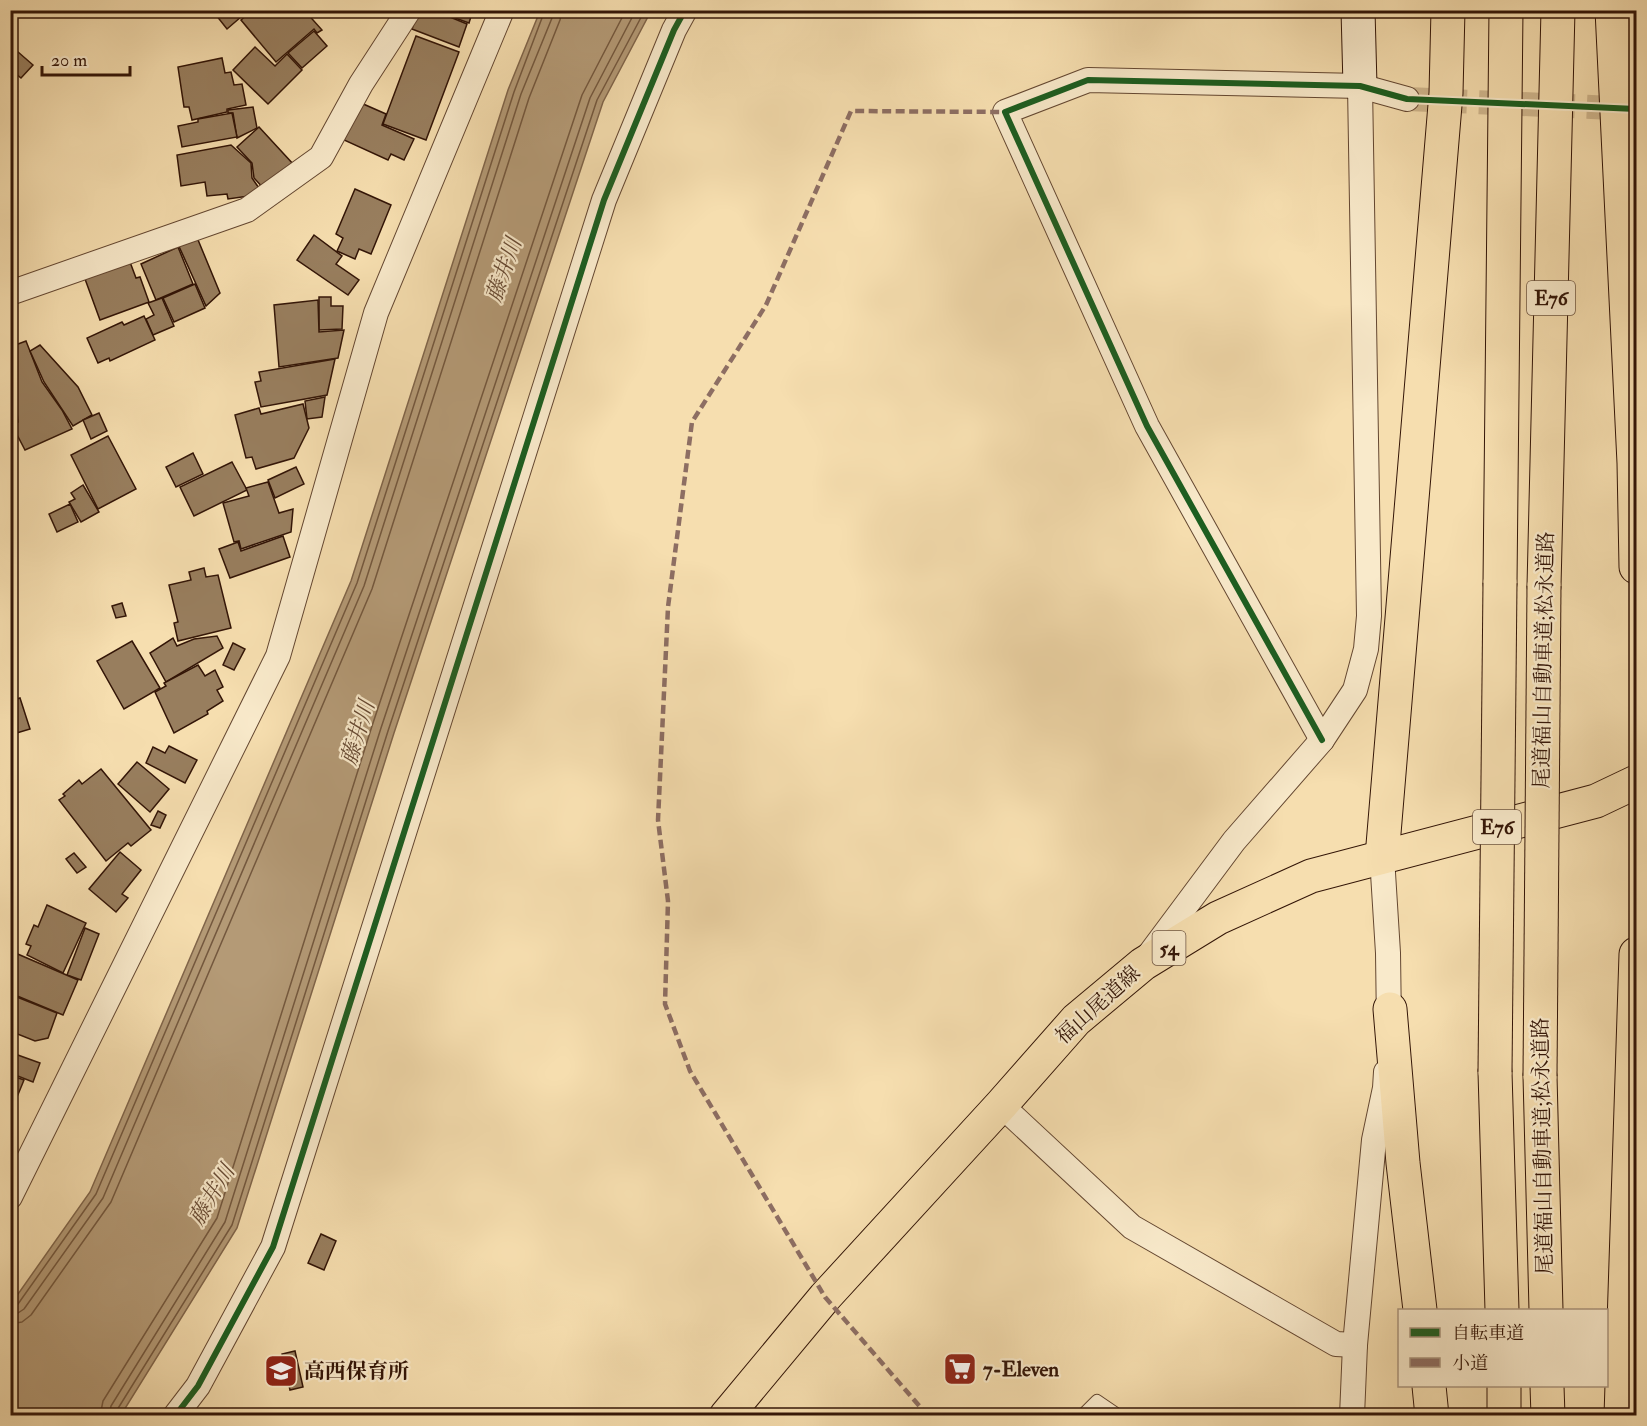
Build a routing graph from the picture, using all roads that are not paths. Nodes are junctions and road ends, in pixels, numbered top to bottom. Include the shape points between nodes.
1 (409, 10) edge
2 (502, 10) edge
3 (685, 10) edge
4 (1358, 10) edge
5 (1448, 10) edge
6 (1506, 10) edge
7 (1558, 10) edge
8 (1612, 10) edge
9 (1360, 86) junction
10 (1407, 99) tunnel mouth
11 (10, 293) edge
12 (1636, 567) edge
13 (1322, 740) junction
14 (1636, 782) edge
15 (1382, 857) junction
16 (1636, 954) edge
17 (1143, 964) junction
18 (1390, 1009) junction
19 (1001, 1105) junction
20 (10, 1197) edge
21 (1420, 1309) edge
22 (1502, 1309) edge
23 (1546, 1309) edge
24 (1355, 1345) junction
25 (1429, 1387) edge
26 (1504, 1387) edge
27 (1548, 1387) edge
28 (175, 1416) edge
29 (726, 1416) edge
30 (1082, 1416) edge
31 (1119, 1416) edge
32 (1352, 1416) edge
33 (1432, 1416) edge
34 (1504, 1416) edge
35 (1548, 1416) edge
36 (1621, 1416) edge

1 - 11 street via 361,84 321,157 247,210
2 - 20 street via 376,313 278,656
3 - 28 street via 604,200 273,1247 198,1386
4 - 9 street
5 - 15 main road via 1446,93
6 - 22 main road, 尾道福山自動車道;松永道路 / E76, bridge via 1495,1072
7 - 23 main road, 尾道福山自動車道;松永道路 / E76, bridge via 1544,586 1540,1076
8 - 12 main road
9 - 10 street
9 - 13 street via 1369,616 1366,650 1355,690
9 - 13 street via 1088,80 1005,112 1147,426
13 - 17 street via 1234,841
14 - 15 main road, 福山尾道線 / 54 via 1596,801
15 - 17 main road, 福山尾道線 / 54 via 1311,876 1218,918
15 - 18 street
16 - 36 main road
17 - 19 main road, 福山尾道線 / 54 via 1076,1020
18 - 21 main road
18 - 24 street via 1385,1088 1374,1140
19 - 24 street via 1132,1227 1336,1344
19 - 29 main road, 福山尾道線 / 54 via 825,1297
24 - 32 street
25 - 33 main road
26 - 34 main road
27 - 35 main road
30 - 31 lane via 1097,1401

